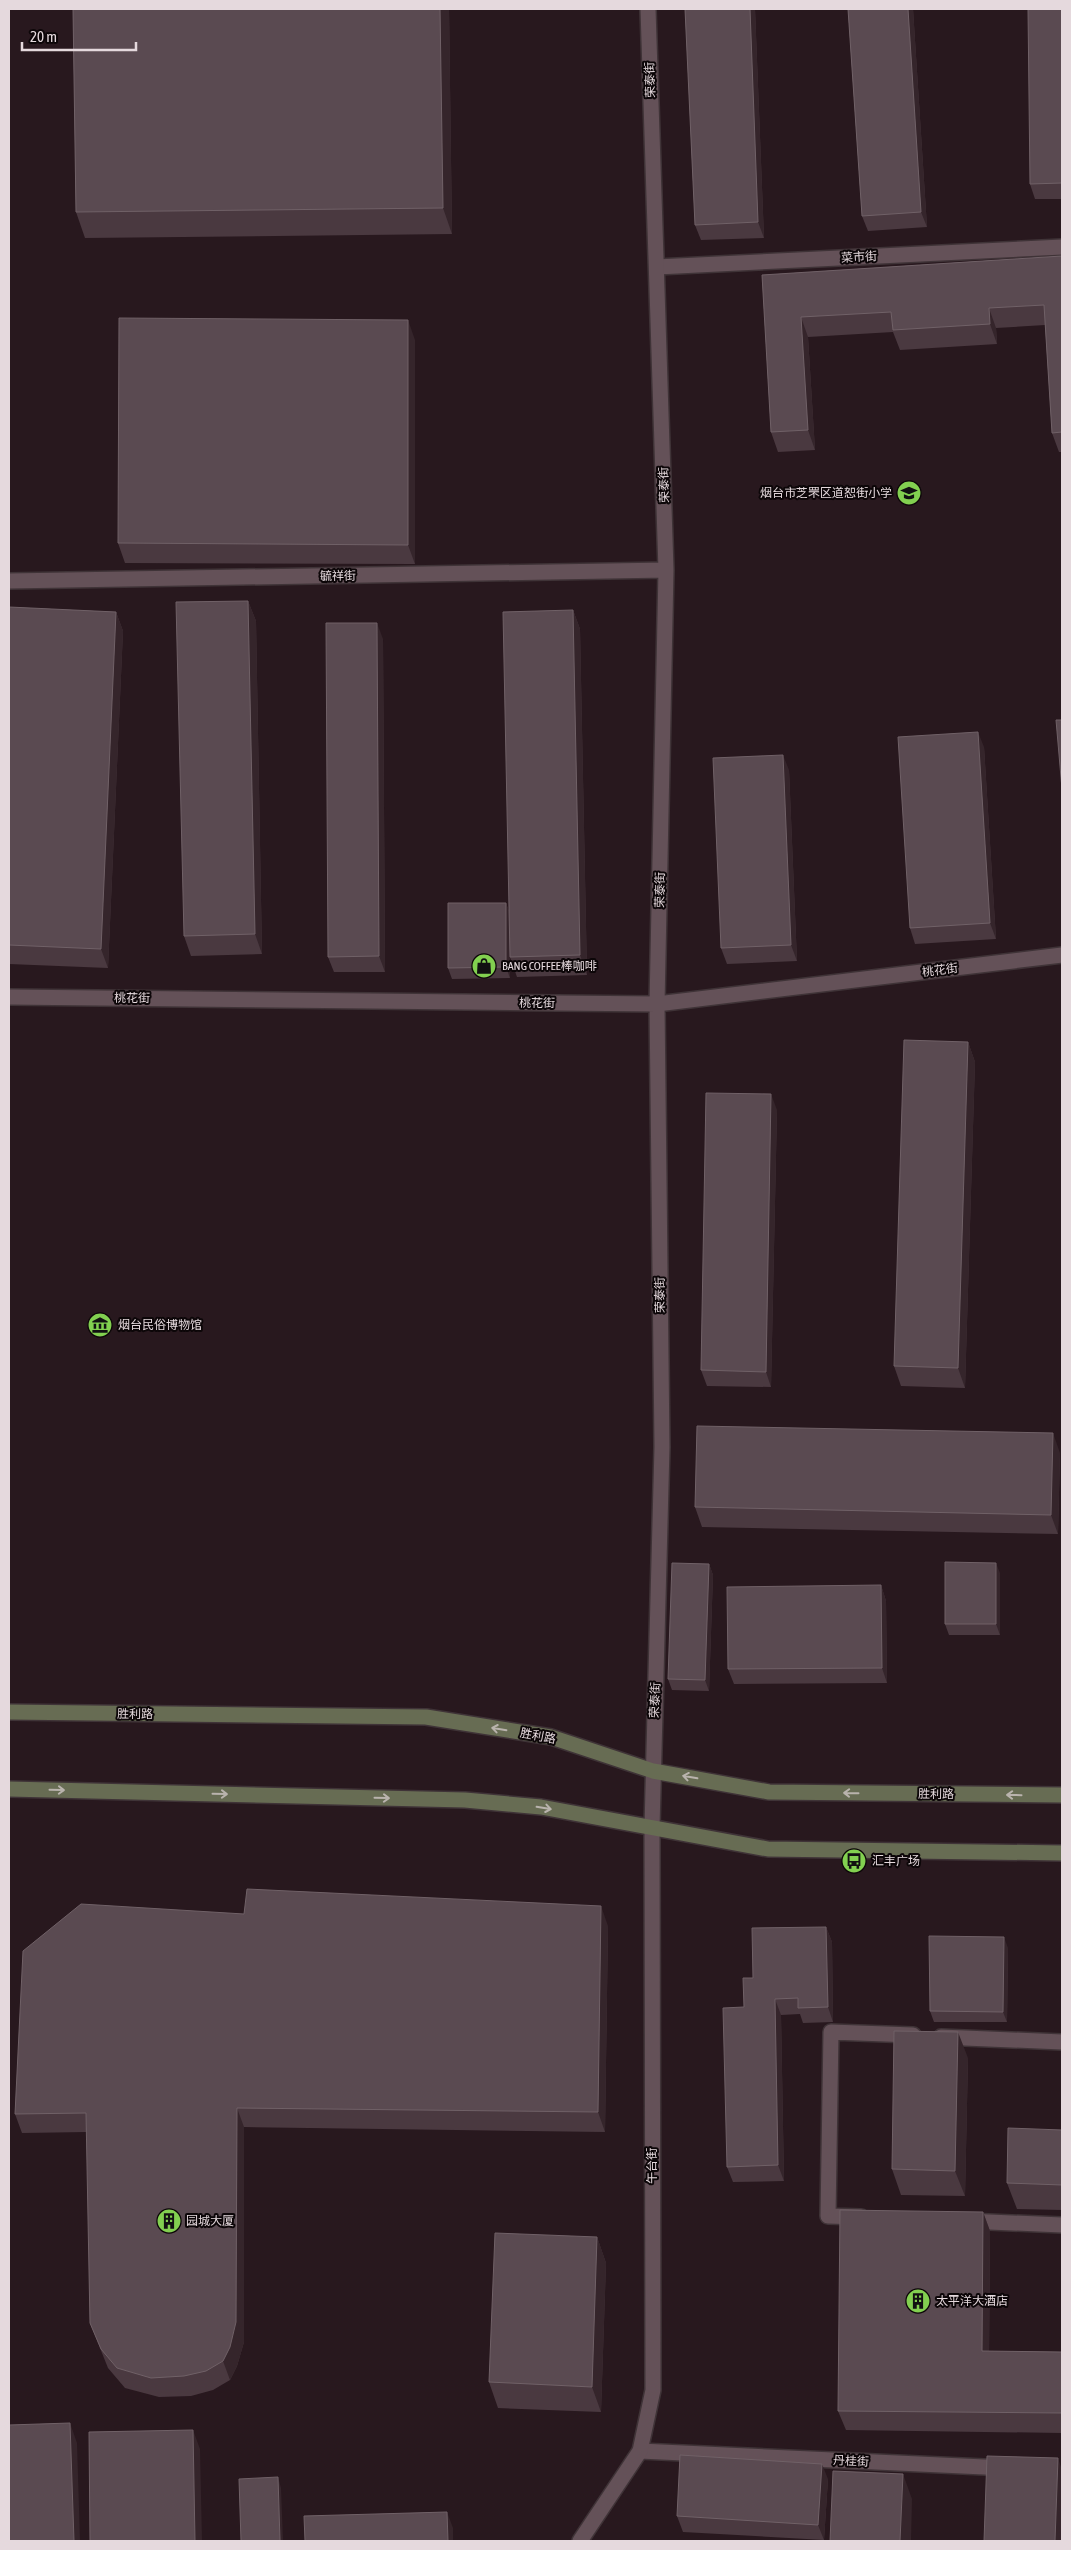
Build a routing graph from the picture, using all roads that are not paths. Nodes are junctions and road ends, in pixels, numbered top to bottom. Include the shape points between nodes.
1 (648, 9) edge
2 (1062, 247) edge
3 (656, 267) junction
4 (666, 570) junction
5 (9, 581) edge
6 (1062, 955) edge
7 (9, 997) edge
8 (657, 1004) junction
9 (9, 1712) edge
10 (653, 1771) junction
11 (9, 1789) edge
12 (1062, 1795) edge
13 (652, 1827) junction
14 (1062, 1854) edge
15 (1062, 2042) edge
16 (877, 2218) edge
17 (955, 2221) edge
18 (1062, 2225) edge
19 (640, 2451) junction
20 (1023, 2468) edge
21 (580, 2541) edge

1 - 3 street, 荣泰街
2 - 3 street, 菜市街
3 - 4 street, 荣泰街
4 - 5 street, 毓祥街
4 - 8 street, 荣泰街
6 - 8 street, 桃花街
7 - 8 street, 桃花街
8 - 10 street, 荣泰街 via 662,1447
10 -> 9 main road, 胜利路 via 552,1737 426,1717
12 -> 10 main road, 胜利路 via 769,1792
10 - 13 street, 午台街
11 -> 13 main road via 464,1800 541,1807
13 - 14 main road via 768,1849
13 - 19 street, 午台街 via 653,2390
15 - 16 street via 831,2032 828,2216
17 - 18 street
19 - 20 street, 丹桂街
19 - 21 street, 午台街

